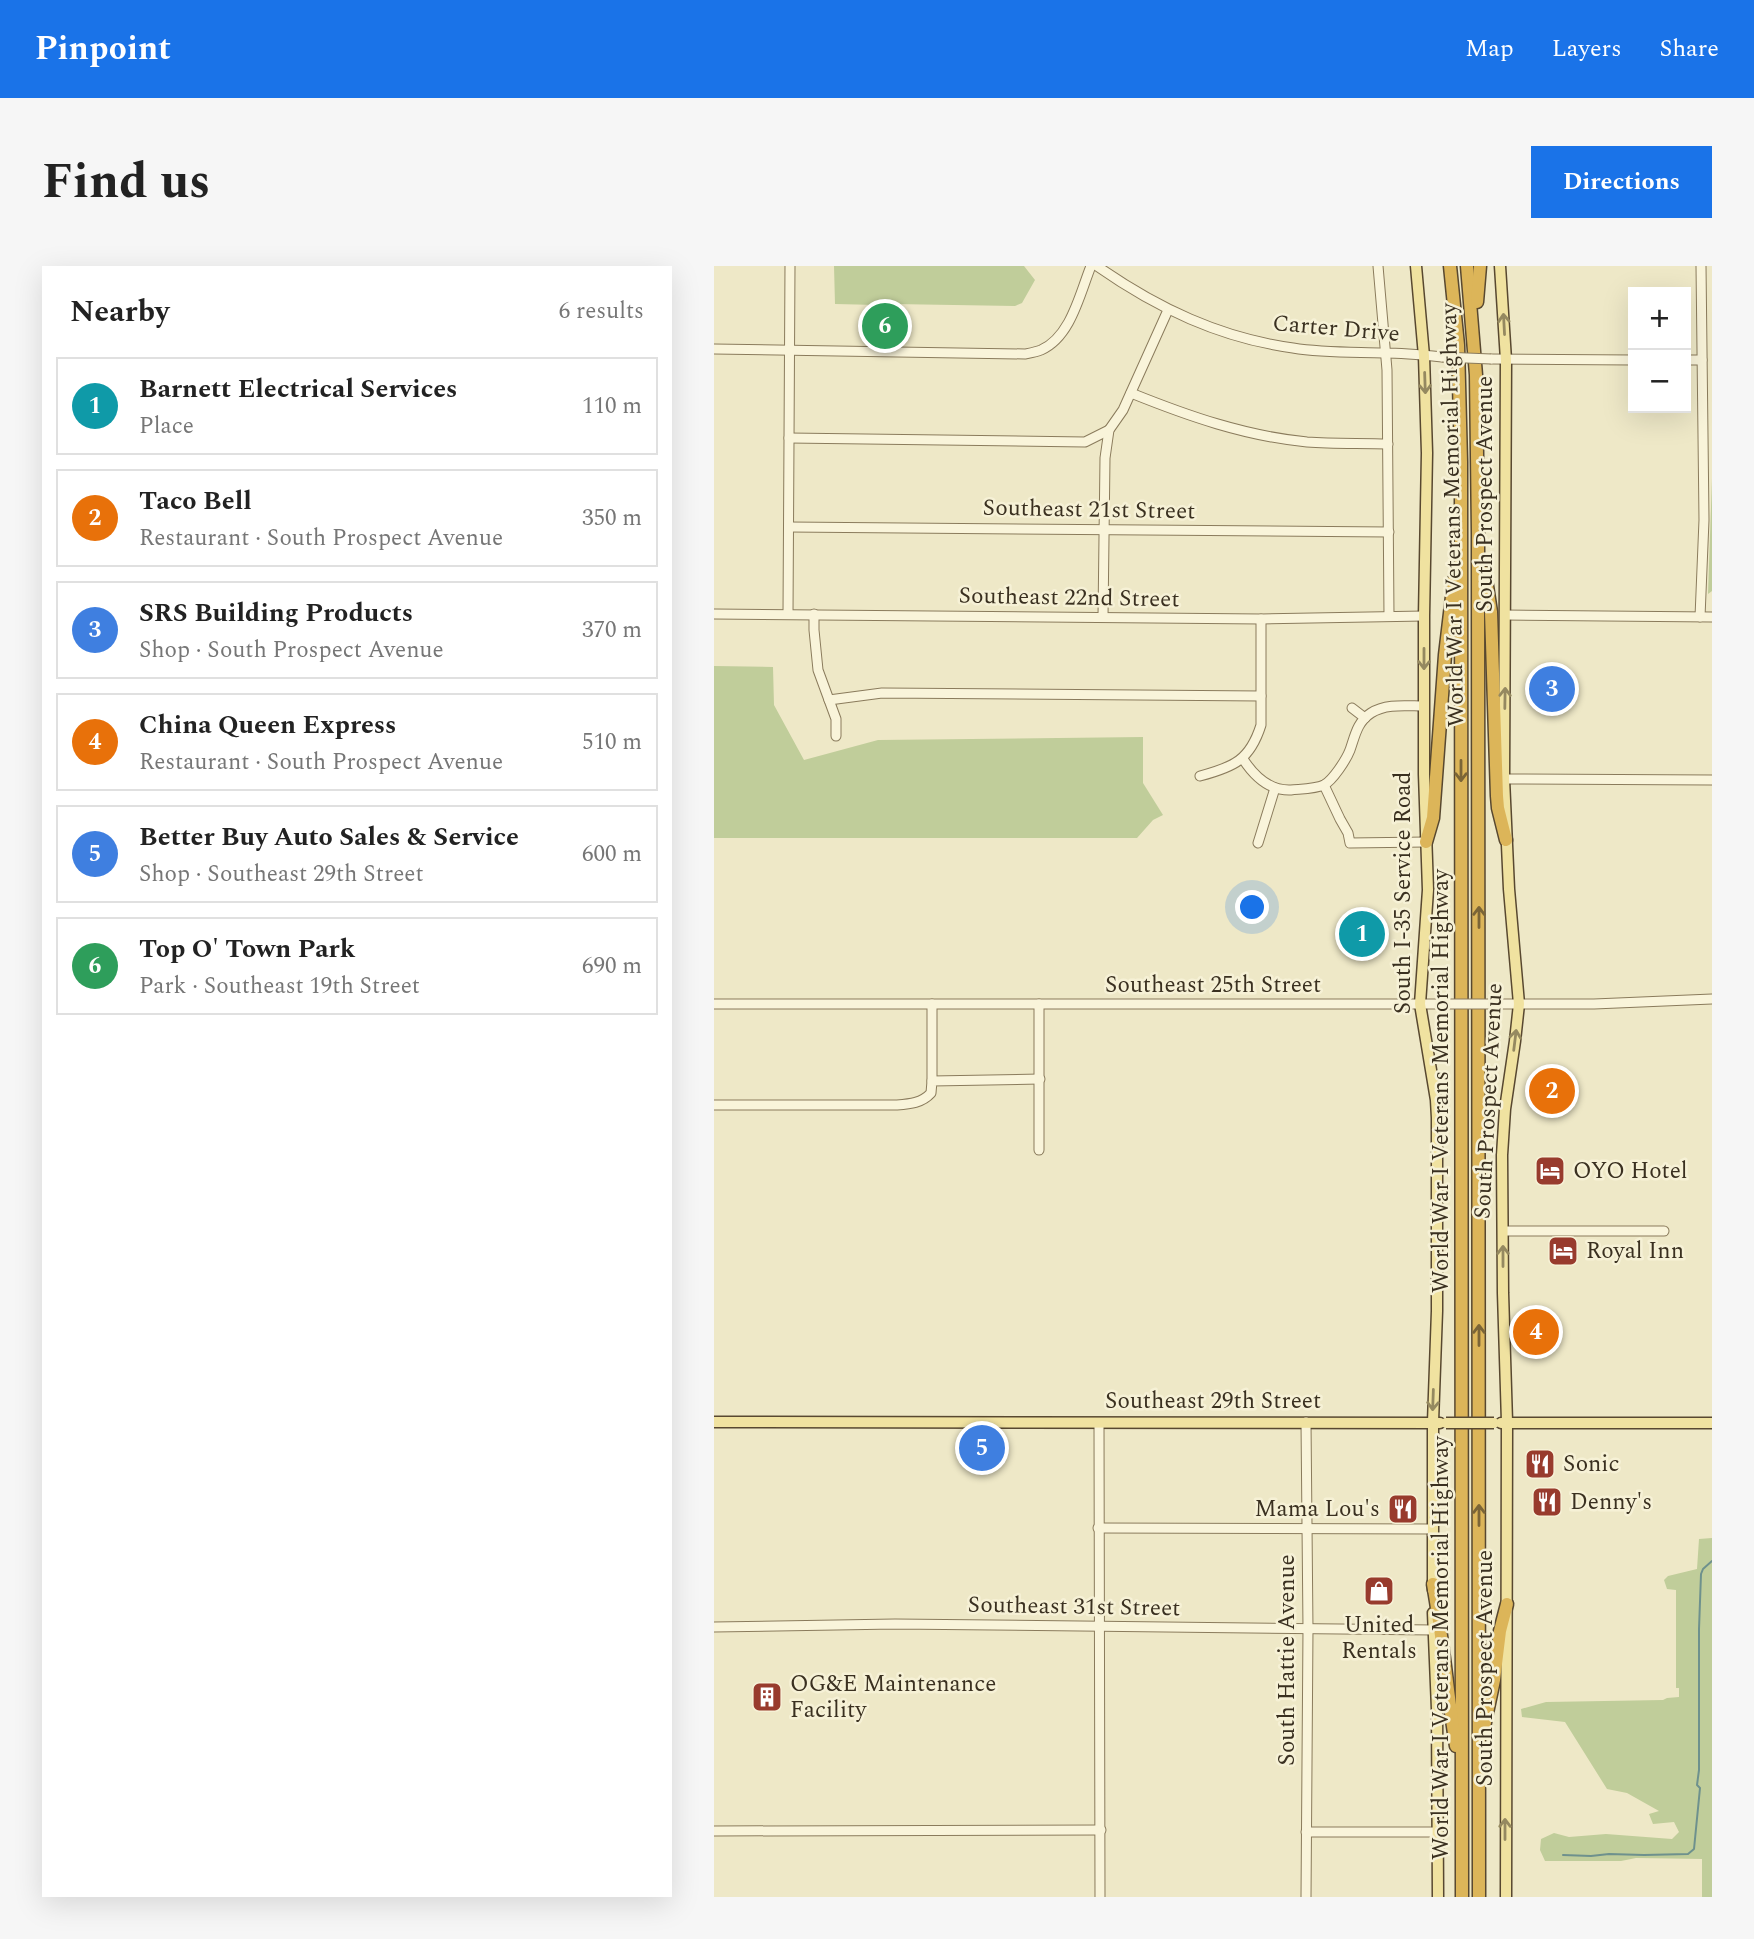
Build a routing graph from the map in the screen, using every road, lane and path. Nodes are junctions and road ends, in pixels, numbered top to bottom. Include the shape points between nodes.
1 (790, 266) edge
2 (1091, 266) edge
3 (1097, 266) edge
4 (1378, 266) edge
5 (1416, 266) edge
6 (1450, 266) edge
7 (1468, 266) edge
8 (1480, 266) edge
9 (1500, 266) edge
10 (1701, 266) edge
11 (1168, 310) junction
12 (1474, 344) junction
13 (714, 349) edge
14 (790, 349) junction
15 (1386, 353) junction
16 (1424, 355) junction
17 (1506, 360) junction
18 (1628, 360) edge
19 (1691, 360) edge
20 (1702, 360) junction
21 (1131, 393) junction
22 (1109, 430) junction
23 (789, 438) junction
24 (1085, 442) junction
25 (1388, 444) junction
26 (1105, 458) junction
27 (789, 527) junction
28 (1104, 530) junction
29 (1461, 531) junction
30 (1389, 532) junction
31 (1478, 534) junction
32 (714, 614) edge
33 (788, 614) junction
34 (814, 614) junction
35 (1505, 615) junction
36 (1389, 616) junction
37 (1424, 616) junction
38 (1103, 617) junction
39 (1700, 617) junction
40 (1712, 617) edge
41 (1261, 619) junction
42 (1261, 696) junction
43 (829, 700) junction
44 (1424, 706) junction
45 (1352, 708) dead end
46 (1365, 718) junction
47 (836, 736) dead end
48 (1243, 759) junction
49 (1200, 776) dead end
50 (1504, 779) junction
51 (1712, 780) edge
52 (1324, 785) junction
53 (1275, 788) junction
54 (1506, 840) junction
55 (1426, 842) junction
56 (1258, 843) dead end
57 (1712, 999) edge
58 (714, 1004) edge
59 (932, 1004) junction
60 (1039, 1004) junction
61 (1420, 1004) junction
62 (1519, 1004) junction
63 (1040, 1079) junction
64 (932, 1081) junction
65 (714, 1105) edge
66 (1039, 1150) dead end
67 (1503, 1231) junction
68 (1664, 1231) dead end
69 (714, 1422) edge
70 (1306, 1422) junction
71 (1433, 1422) junction
72 (1507, 1422) junction
73 (1100, 1423) junction
74 (1712, 1423) edge
75 (1098, 1528) junction
76 (1307, 1528) junction
77 (1433, 1529) junction
78 (1433, 1584) junction
79 (1507, 1604) junction
80 (714, 1626) edge
81 (1099, 1627) junction
82 (1308, 1629) junction
83 (1434, 1630) junction
84 (1479, 1755) junction
85 (1462, 1783) junction
86 (1101, 1830) junction
87 (714, 1832) edge
88 (1306, 1832) junction
89 (1438, 1832) junction
90 (1100, 1897) edge
91 (1306, 1897) edge
92 (1438, 1897) edge
93 (1462, 1897) edge
94 (1479, 1897) edge
95 (1506, 1897) edge

1 - 14 street
2 - 14 street via 1068,323 1042,350 1024,354
3 - 11 street, Carter Drive
4 - 15 street
5 - 16 main road, South I-35 Service Road
6 - 29 highway, World War I Veterans Memorial Highway via 1460,402
7 - 12 highway, World War I Veterans Memorial Highway
8 - 12 highway
17 -> 9 main road, South Prospect Avenue
10 - 20 street
11 - 15 street, Carter Drive via 1266,344
11 - 21 street
12 - 31 highway, World War I Veterans Memorial Highway
13 - 14 street
14 - 23 street
15 - 16 street, Carter Drive
15 - 25 street
16 - 17 street, Carter Drive, bridge
16 -> 37 main road, South I-35 Service Road
17 - 18 street, Carter Drive
17 - 35 main road, South Prospect Avenue
19 - 20 street
20 - 39 street
21 - 22 street
21 - 25 street via 1247,432 1306,442
22 - 24 street
22 - 26 street
23 - 24 street
23 - 27 street
24 - 26 street via 1098,444
25 - 30 street
26 - 28 street
27 - 28 street, Southeast 21st Street
27 - 33 street
28 - 30 street, Southeast 21st Street
28 - 38 street
29 - 55 highway via 1445,655 1433,818
29 -> 85 highway, World War I Veterans Memorial Highway
30 - 36 street
31 - 54 highway via 1491,612 1498,808
84 -> 31 highway, World War I Veterans Memorial Highway
32 - 33 street, Southeast 22nd Street
33 - 34 street, Southeast 22nd Street
34 - 38 street, Southeast 22nd Street
34 - 43 street via 818,670
35 - 39 street
50 -> 35 main road, South Prospect Avenue
36 - 37 street, Southeast 22nd Street
36 - 41 street, Southeast 22nd Street
37 -> 44 main road, South I-35 Service Road
38 - 41 street, Southeast 22nd Street
39 - 40 street
41 - 42 street
42 - 43 street via 882,693
42 - 48 street via 1261,726
43 - 47 street
44 - 46 street via 1380,708
44 - 55 main road, South I-35 Service Road
45 - 46 street
46 - 52 street via 1344,761
48 - 49 street
48 - 53 street via 1251,771
50 - 51 street
50 - 54 main road, South Prospect Avenue
52 - 53 street
52 - 55 street via 1350,842
53 - 56 street
54 - 62 main road, South Prospect Avenue
55 - 61 main road, South I-35 Service Road via 1428,890
57 - 62 street, Southeast 25th Street
58 - 59 street, Southeast 25th Street
59 - 60 street, Southeast 25th Street
59 - 64 street
60 - 61 street, Southeast 25th Street
60 - 63 street
61 - 62 street, Southeast 25th Street, bridge
61 -> 71 main road, South I-35 Service Road via 1437,1118
67 -> 62 main road, South Prospect Avenue via 1503,1128
63 - 64 street
63 - 66 street
64 - 65 street via 931,1093 911,1104
67 - 68 street
72 -> 67 main road, South Prospect Avenue
69 - 73 main road, Southeast 29th Street
70 - 71 main road, Southeast 29th Street
70 - 73 main road, Southeast 29th Street
70 - 76 street, South Hattie Avenue
71 - 72 main road, Southeast 29th Street, bridge
71 - 77 main road, South I-35 Service Road
72 - 74 main road, Southeast 29th Street
72 - 79 main road, South Prospect Avenue
73 - 75 street
75 - 76 street
75 - 81 street
76 - 77 street
76 - 82 street, South Hattie Avenue
77 - 78 main road, South I-35 Service Road
78 - 83 main road, South I-35 Service Road
78 - 85 highway
79 - 84 highway
95 -> 79 main road, South Prospect Avenue
80 - 81 street, Southeast 31st Street
81 - 82 street, Southeast 31st Street
81 - 86 street
82 - 83 street, Southeast 31st Street
82 - 88 street, South Hattie Avenue
83 - 89 main road, South I-35 Service Road
84 - 94 highway, World War I Veterans Memorial Highway
85 - 93 highway, World War I Veterans Memorial Highway
86 - 87 street
86 - 90 street
88 - 89 street
88 - 91 street, South Hattie Avenue
89 - 92 main road, South I-35 Service Road

